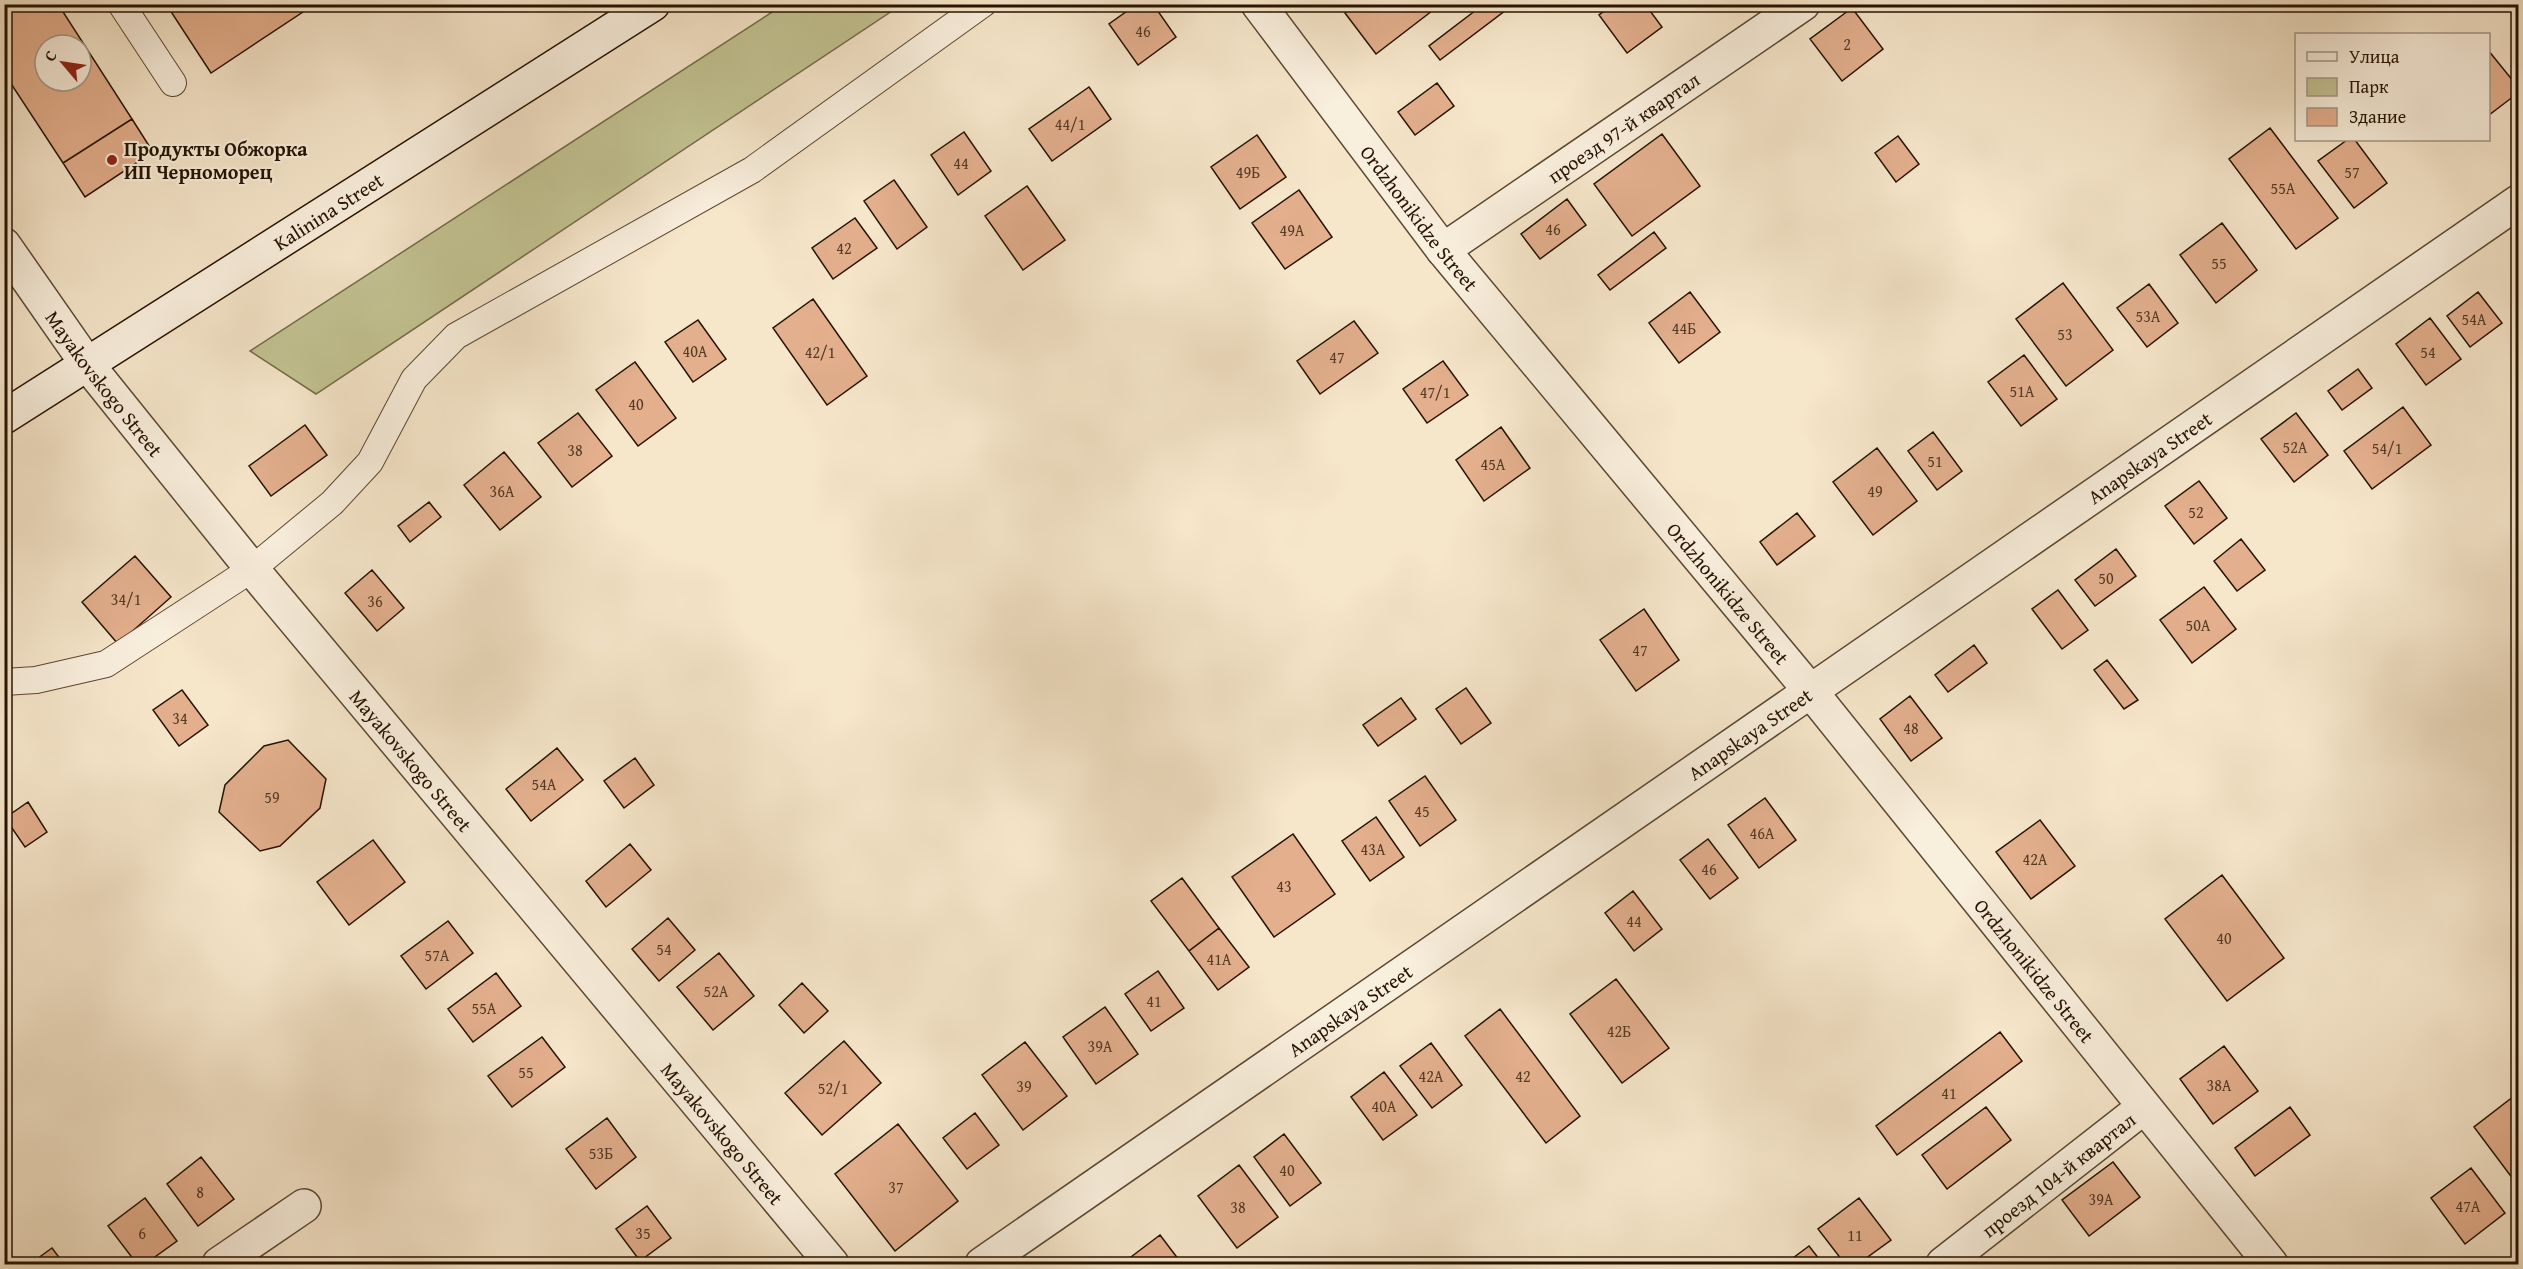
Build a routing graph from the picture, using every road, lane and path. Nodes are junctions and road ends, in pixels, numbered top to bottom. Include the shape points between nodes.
1 (121, 4) edge
2 (653, 4) edge
3 (983, 4) edge
4 (1258, 4) edge
5 (1803, 4) edge
6 (173, 83) dead end
7 (2518, 202) edge
8 (4, 245) edge
9 (1443, 250) junction
10 (87, 364) junction
11 (4, 417) edge
12 (252, 569) junction
13 (4, 682) edge
14 (1812, 693) junction
15 (2144, 1107) junction
16 (304, 1206) dead end
17 (219, 1264) edge
18 (832, 1264) edge
19 (982, 1264) edge
20 (1943, 1264) edge
21 (2271, 1264) edge

1 - 6 lane
2 - 10 street, Kalinina Street
3 - 12 lane via 752,170 456,336 414,379 370,462 332,503
4 - 9 street, Ordzhonikidze Street
5 - 9 street, проезд 97-й квартал
7 - 14 street, Anapskaya Street
8 - 10 street, Mayakovskogo Street
9 - 14 street, Ordzhonikidze Street
10 - 11 street, Kalinina Street
10 - 12 street, Mayakovskogo Street
12 - 13 lane via 106,664 36,680
12 - 18 street, Mayakovskogo Street
14 - 15 street, Ordzhonikidze Street
14 - 19 street, Anapskaya Street
15 - 20 street, проезд 104-й квартал
15 - 21 street, Ordzhonikidze Street
16 - 17 street

